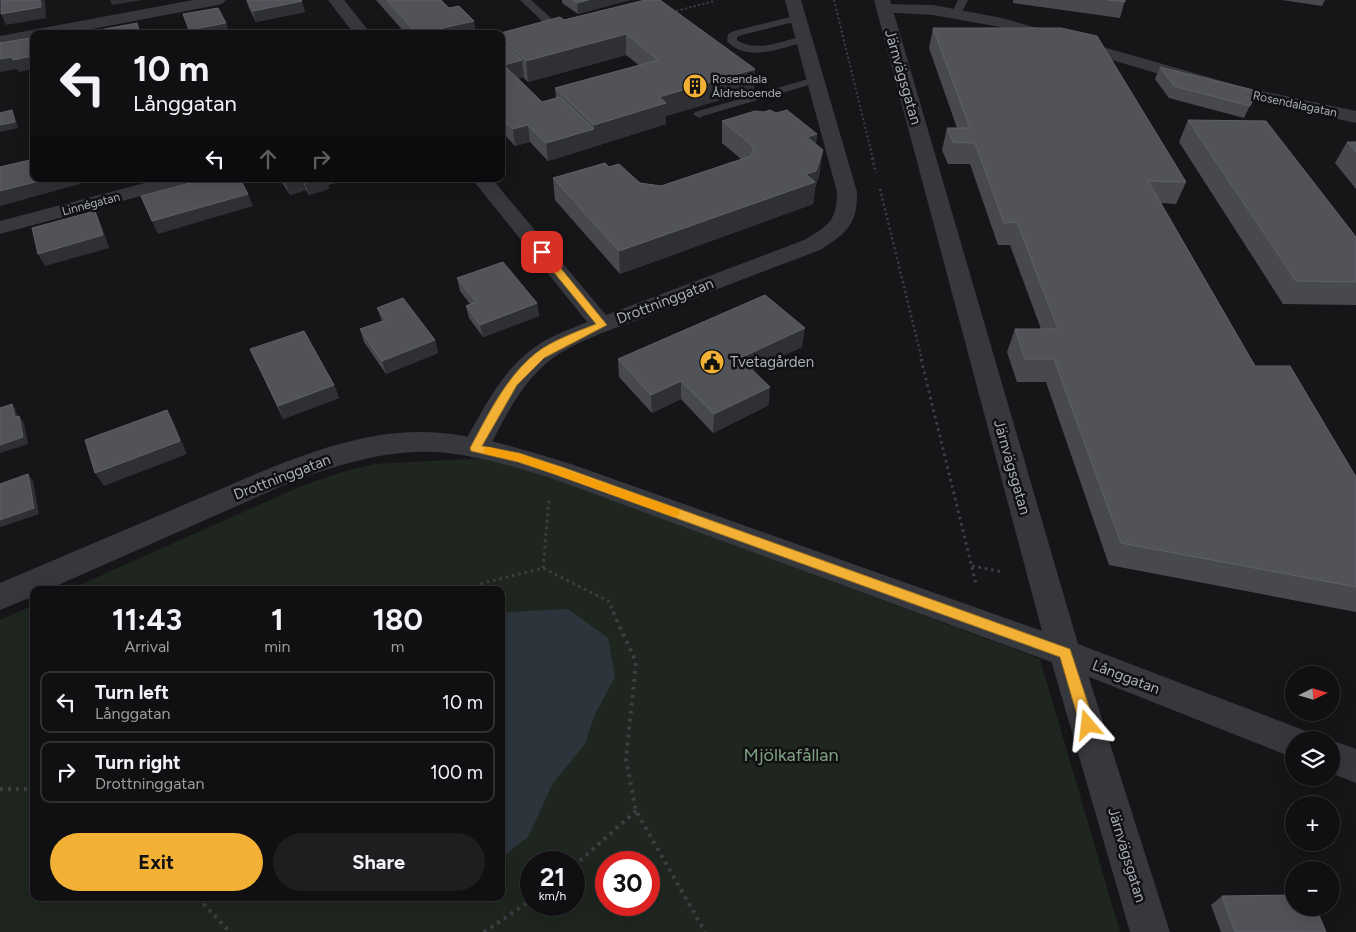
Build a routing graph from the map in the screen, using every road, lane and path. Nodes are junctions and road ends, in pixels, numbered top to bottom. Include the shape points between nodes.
1 (218, 0) edge
2 (336, 0) edge
3 (524, 0) edge
4 (834, 0) edge
5 (883, 4) edge
6 (960, 7) edge
7 (798, 19) edge
8 (60, 30) edge
9 (360, 30) edge
10 (30, 36) edge
11 (505, 38) edge
12 (0, 41) edge
13 (815, 80) junction
14 (699, 114) edge
15 (1356, 117) edge
16 (171, 182) edge
17 (484, 182) edge
18 (0, 228) edge
19 (602, 325) junction
20 (475, 448) junction
21 (550, 494) dead end
22 (972, 566) junction
23 (543, 568) junction
24 (1043, 580) junction
25 (477, 586) edge
26 (0, 597) edge
27 (984, 624) junction
28 (1066, 653) junction
29 (1285, 738) edge
30 (1340, 760) edge
31 (1356, 766) edge
32 (0, 789) edge
33 (30, 789) edge
34 (636, 812) junction
35 (585, 856) edge
36 (201, 901) edge
37 (520, 907) edge
38 (230, 932) edge
39 (484, 932) edge
40 (706, 932) edge
41 (1150, 932) edge

1 - 8 street
2 - 9 street
3 - 11 lane via 547,20 547,24 543,29
4 - 22 path
5 - 6 street, Rosendalagatan via 933,10
5 - 24 street, Järnvägsgatan
6 - 15 street, Rosendalagatan via 1002,23 1240,92
7 - 7 lane via 738,33 732,36 732,41 754,49 765,48
7 - 13 street, Drottninggatan
10 - 12 street
13 - 14 lane
13 - 19 street, Drottninggatan via 846,192 848,208 843,222 812,245
16 - 18 street, Linnégatan
17 - 19 street
19 - 20 street, Drottninggatan via 540,356 513,383
20 - 26 street, Drottninggatan via 434,442 405,443 332,457 290,471
20 - 27 street, Långgatan via 561,472
21 - 23 path
22 - 24 path
22 - 27 path
23 - 25 path
23 - 34 path via 608,601 636,662 626,759
24 - 28 street, Järnvägsgatan
27 - 28 street, Långgatan
28 - 29 street, Långgatan
28 - 41 street, Järnvägsgatan
30 - 31 street
32 - 33 path
34 - 35 path
34 - 40 path
36 - 38 path
37 - 39 path

